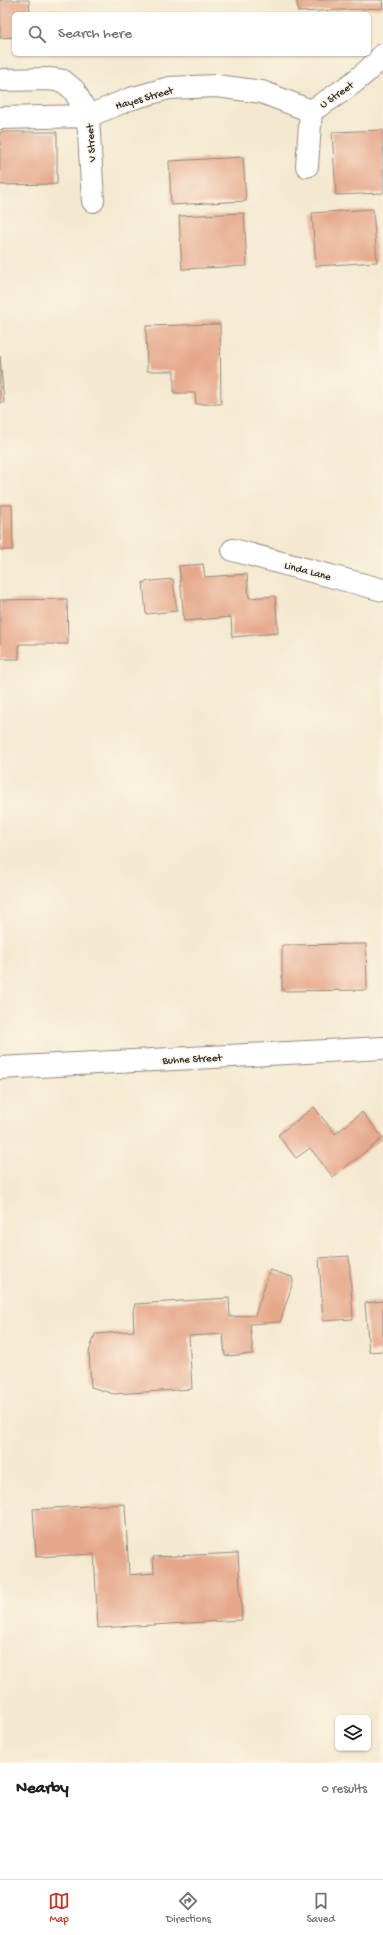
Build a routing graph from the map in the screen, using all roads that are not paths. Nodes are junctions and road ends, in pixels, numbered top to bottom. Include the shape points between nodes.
1 (383, 55) edge
2 (4, 80) dead end
3 (311, 111) junction
4 (88, 116) junction
5 (0, 118) edge
6 (307, 166) dead end
7 (94, 201) dead end
8 (233, 550) dead end
9 (383, 590) edge
10 (383, 1048) edge
11 (0, 1068) edge

1 - 3 street, U Street via 341,93
2 - 4 street, V Street via 63,81 74,90
3 - 4 street, Hayes Street via 262,92 217,86 169,88 130,99
3 - 6 street, U Street
4 - 5 street, Hayes Street
4 - 7 street, V Street
8 - 9 street, Linda Lane
10 - 11 street, Buhne Street

